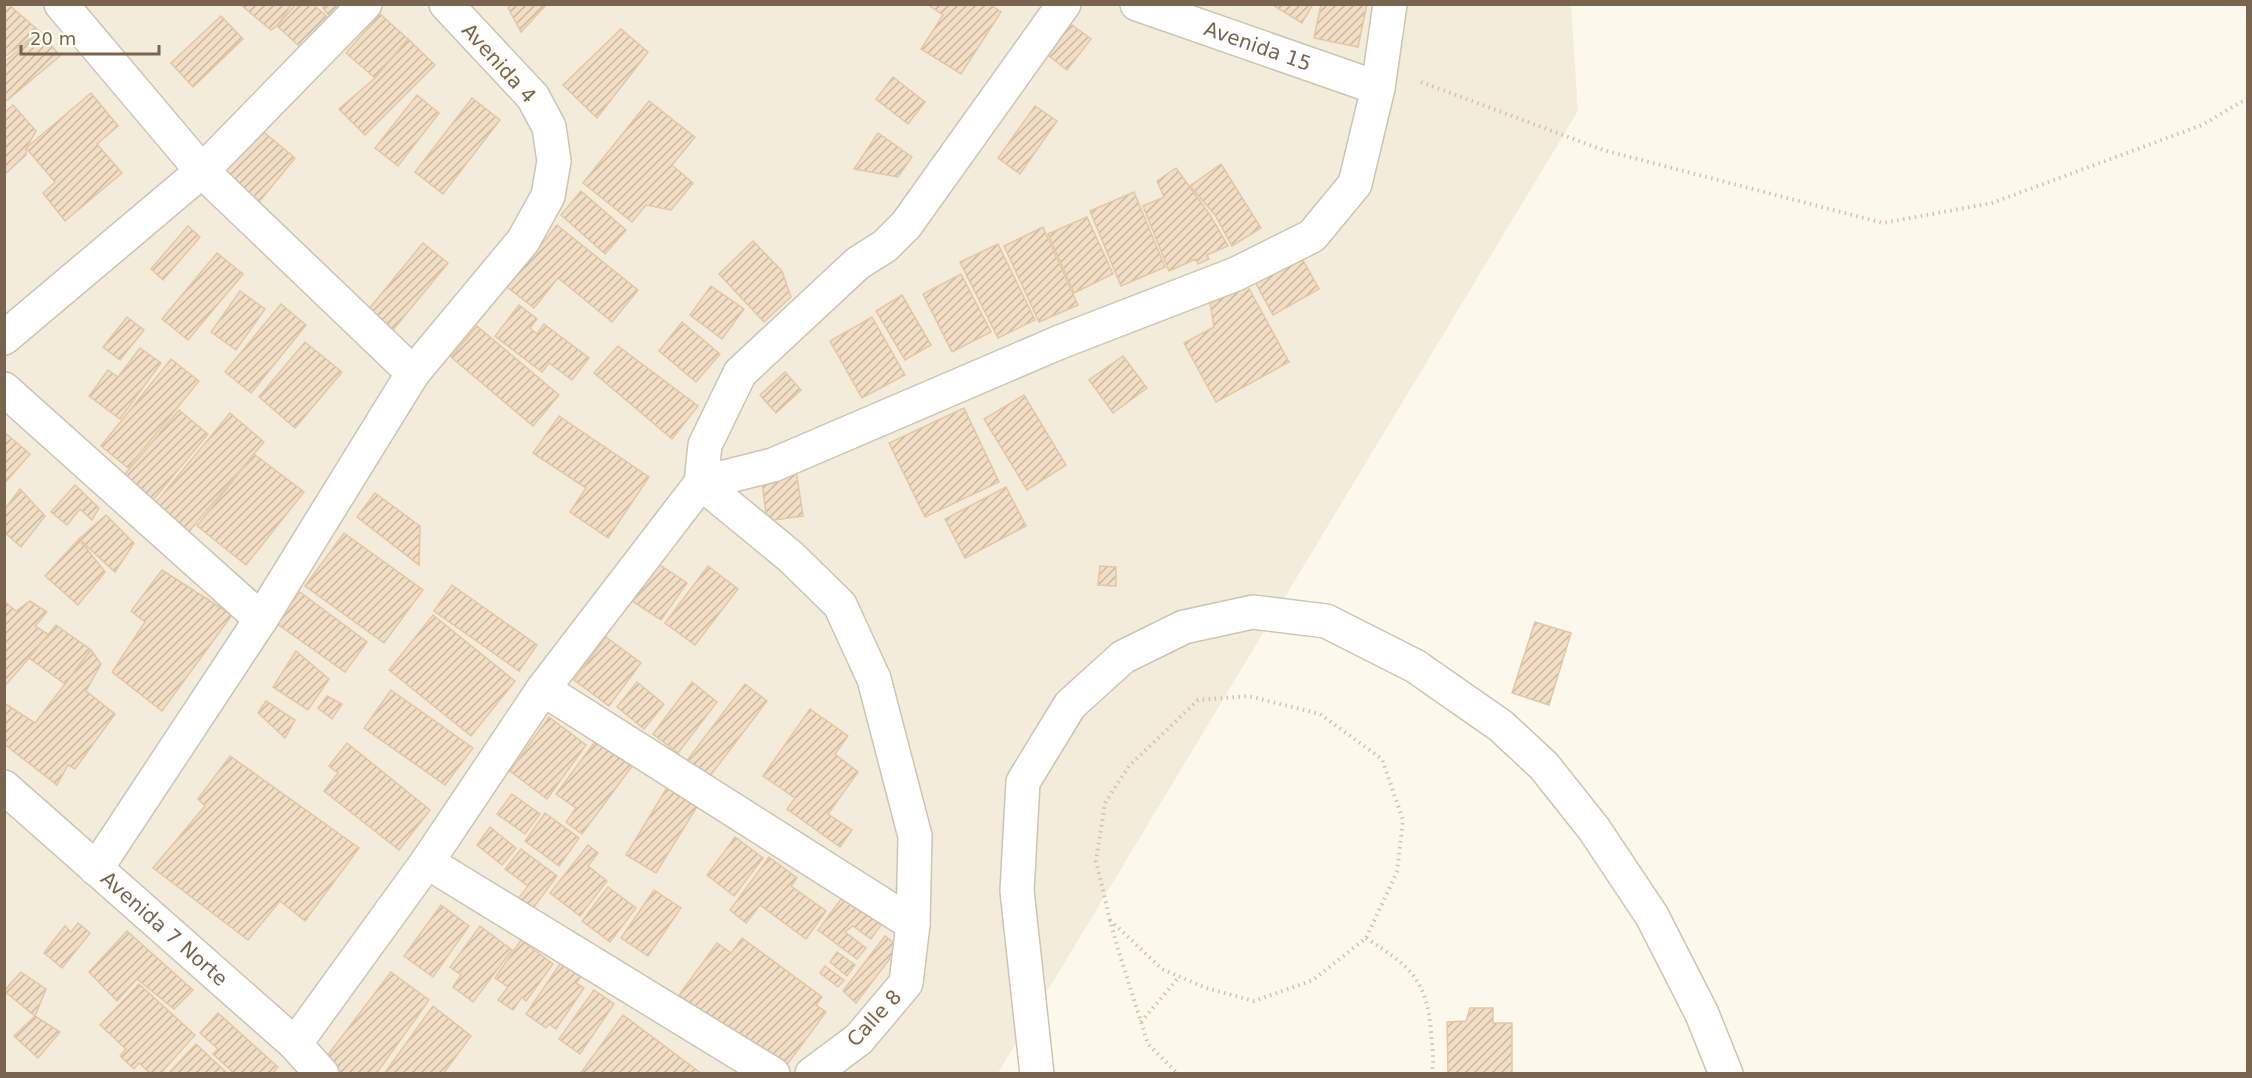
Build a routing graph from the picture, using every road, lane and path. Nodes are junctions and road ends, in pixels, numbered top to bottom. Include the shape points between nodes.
1 (61, 4) edge
2 (365, 4) edge
3 (446, 4) edge
4 (1064, 4) edge
5 (1137, 4) edge
6 (1390, 4) edge
7 (1380, 77) junction
8 (2247, 98) edge
9 (202, 171) junction
10 (4, 339) edge
11 (413, 373) junction
12 (4, 389) edge
13 (701, 483) junction
14 (261, 619) junction
15 (543, 689) junction
16 (4, 787) edge
17 (427, 862) junction
18 (96, 869) junction
19 (1110, 920) junction
20 (912, 924) junction
21 (1366, 938) junction
22 (1179, 977) junction
23 (1141, 1022) junction
24 (295, 1044) junction
25 (321, 1074) edge
26 (773, 1074) edge
27 (812, 1074) edge
28 (1036, 1074) edge
29 (1178, 1074) edge
30 (1431, 1074) edge
31 (1726, 1074) edge

1 - 9 street
2 - 9 street
3 - 11 street, Avenida 4 via 533,97 549,127 554,161 548,196 523,241
4 - 13 street via 906,225 885,246 858,262 740,373 705,445
5 - 7 street, Avenida 15
6 - 7 street
7 - 8 path via 1603,150 1883,223 1992,203 2202,125
7 - 13 street via 1355,184 1312,236 1236,274 1060,342 773,465
9 - 10 street
9 - 11 street
11 - 14 street, Avenida 4
12 - 14 street
13 - 15 street
13 - 20 street via 791,557 840,605 874,679 915,836
14 - 18 street, Avenida 4
15 - 17 street
15 - 20 street
16 - 18 street, Avenida 7 Norte
17 - 24 street
17 - 26 street
18 - 24 street, Avenida 7 Norte
19 - 21 path via 1095,861 1105,803 1129,766 1198,700 1248,696 1320,714 1382,759 1403,819 1397,872
19 - 22 path via 1162,969
19 - 23 path
20 - 27 street, Calle 8 via 906,983 859,1039
21 - 22 path via 1313,980 1254,1000
21 - 30 path via 1400,960 1422,984 1430,1020 1434,1064
22 - 23 path
23 - 29 path via 1148,1044
24 - 25 street, Avenida 7 Norte
28 - 31 street via 1017,891 1023,782 1070,705 1123,657 1184,627 1253,612 1326,621 1415,666 1501,726 1544,766 1594,829 1652,916 1702,1014

